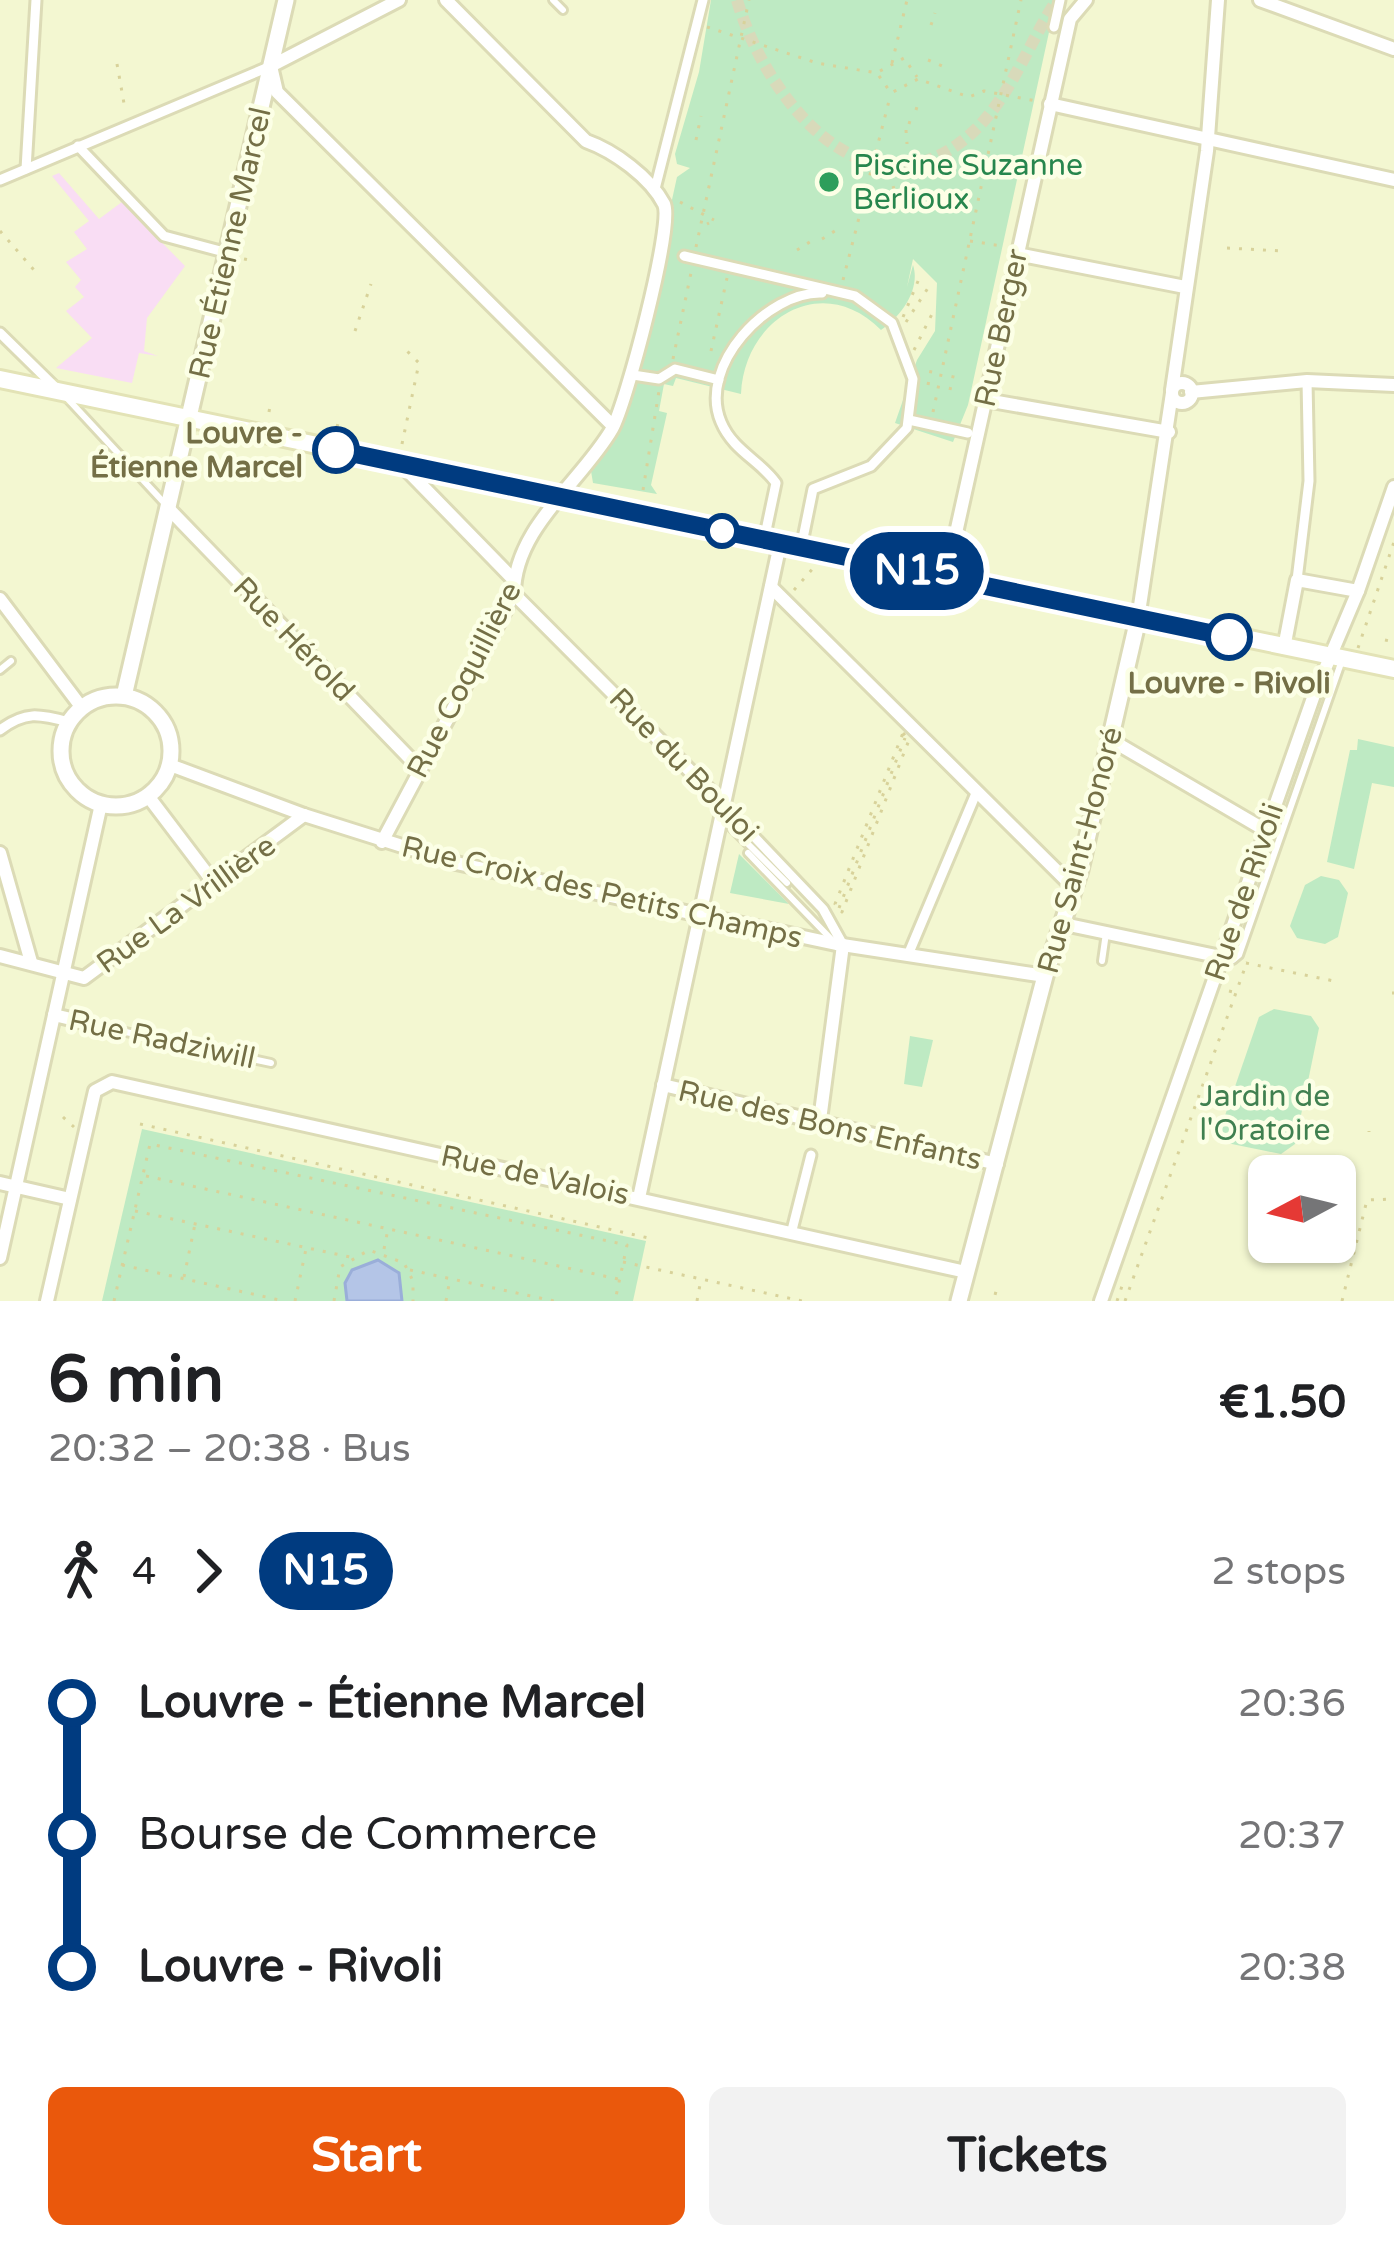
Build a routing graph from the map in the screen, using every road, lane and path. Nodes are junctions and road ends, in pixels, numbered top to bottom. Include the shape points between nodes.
1 (36, 0) edge
2 (273, 0) edge
3 (286, 0) edge
4 (399, 0) edge
5 (446, 0) edge
6 (554, 0) edge
7 (703, 0) edge
8 (749, 0) edge
9 (907, 0) edge
10 (1021, 0) edge
11 (1060, 0) edge
12 (1218, 0) edge
13 (1260, 0) edge
14 (1081, 5) edge
15 (563, 10) dead end
16 (935, 13) dead end
17 (281, 25) junction
18 (699, 25) junction
19 (931, 25) dead end
20 (1054, 27) dead end
21 (741, 37) junction
22 (1394, 49) edge
23 (928, 60) dead end
24 (892, 63) junction
25 (117, 64) dead end
26 (271, 66) junction
27 (947, 68) dead end
28 (877, 73) junction
29 (918, 79) junction
30 (891, 93) junction
31 (1001, 93) junction
32 (919, 99) dead end
33 (1044, 102) junction
34 (125, 109) dead end
35 (701, 116) dead end
36 (909, 124) dead end
37 (906, 130) dead end
38 (1207, 139) junction
39 (696, 140) dead end
40 (907, 143) dead end
41 (78, 146) junction
42 (26, 169) junction
43 (0, 180) edge
44 (1394, 180) edge
45 (900, 186) dead end
46 (655, 191) junction
47 (674, 201) dead end
48 (862, 204) junction
49 (709, 220) junction
50 (838, 229) dead end
51 (0, 231) edge
52 (822, 239) dead end
53 (813, 240) dead end
54 (970, 241) junction
55 (1002, 246) dead end
56 (1227, 248) dead end
57 (797, 250) dead end
58 (1282, 251) dead end
59 (1017, 254) junction
60 (240, 257) junction
61 (689, 257) junction
62 (733, 265) junction
63 (34, 270) dead end
64 (921, 274) dead end
65 (371, 284) dead end
66 (1185, 287) junction
67 (928, 288) dead end
68 (840, 293) junction
69 (906, 309) dead end
70 (932, 314) dead end
71 (909, 319) dead end
72 (355, 332) dead end
73 (0, 333) edge
74 (914, 350) dead end
75 (407, 351) dead end
76 (711, 352) dead end
77 (931, 370) dead end
78 (670, 372) junction
79 (954, 372) dead end
80 (633, 375) dead end
81 (0, 379) edge
82 (659, 379) junction
83 (719, 380) junction
84 (1306, 381) junction
85 (928, 385) dead end
86 (1394, 385) edge
87 (950, 390) dead end
88 (1172, 391) junction
89 (62, 392) junction
90 (986, 400) junction
91 (189, 418) junction
92 (908, 424) junction
93 (930, 425) junction
94 (613, 426) junction
95 (1169, 432) junction
96 (968, 433) dead end
97 (401, 454) junction
98 (1394, 487) edge
99 (643, 490) dead end
100 (557, 496) junction
101 (169, 509) junction
102 (772, 542) junction
103 (1394, 542) edge
104 (801, 548) junction
105 (816, 564) dead end
106 (788, 574) dead end
107 (1294, 577) junction
108 (946, 578) junction
109 (802, 580) junction
110 (771, 586) junction
111 (514, 587) junction
112 (1358, 591) junction
113 (790, 595) dead end
114 (0, 599) edge
115 (1138, 619) junction
116 (1385, 640) dead end
117 (1394, 641) edge
118 (1284, 648) junction
119 (1341, 659) junction
120 (11, 662) dead end
121 (1394, 669) edge
122 (0, 670) edge
123 (124, 696) junction
124 (82, 708) junction
125 (69, 722) junction
126 (0, 730) edge
127 (906, 736) dead end
128 (1111, 740) junction
129 (170, 765) junction
130 (419, 769) junction
131 (977, 791) junction
132 (148, 796) junction
133 (100, 804) junction
134 (723, 811) junction
135 (304, 815) junction
136 (1265, 830) junction
137 (382, 842) junction
138 (0, 853) edge
139 (748, 853) dead end
140 (214, 883) junction
141 (787, 883) dead end
142 (1073, 887) junction
143 (839, 909) dead end
144 (700, 916) junction
145 (1064, 924) junction
146 (1106, 933) junction
147 (839, 944) junction
148 (1250, 951) dead end
149 (908, 955) junction
150 (0, 956) edge
151 (1227, 959) junction
152 (1102, 961) dead end
153 (31, 962) junction
154 (1247, 963) junction
155 (63, 973) junction
156 (1045, 976) junction
157 (1339, 982) dead end
158 (54, 1015) junction
159 (92, 1024) joint
160 (271, 1063) dead end
161 (663, 1085) junction
162 (62, 1117) dead end
163 (820, 1120) junction
164 (140, 1124) dead end
165 (69, 1126) dead end
166 (811, 1156) dead end
167 (997, 1164) junction
168 (143, 1176) junction
169 (0, 1183) edge
170 (16, 1187) junction
171 (639, 1198) junction
172 (70, 1199) junction
173 (1394, 1199) edge
174 (124, 1206) dead end
175 (135, 1210) junction
176 (195, 1224) junction
177 (388, 1228) junction
178 (791, 1234) junction
179 (653, 1239) dead end
180 (307, 1248) junction
181 (383, 1251) junction
182 (350, 1257) junction
183 (0, 1258) edge
184 (623, 1262) junction
185 (122, 1265) junction
186 (410, 1270) junction
187 (966, 1272) junction
188 (184, 1279) junction
189 (450, 1279) junction
190 (620, 1280) junction
191 (701, 1280) junction
192 (994, 1293) dead end
193 (1005, 1296) dead end
194 (962, 1300) edge
195 (47, 1301) edge
196 (115, 1301) edge
197 (284, 1301) edge
198 (295, 1301) edge
199 (334, 1301) edge
200 (413, 1301) edge
201 (446, 1301) edge
202 (554, 1301) edge
203 (615, 1301) edge
204 (697, 1301) edge
205 (802, 1301) edge
206 (1101, 1301) edge
207 (1125, 1301) edge
208 (1342, 1301) edge

1 - 42 street
2 - 17 street
3 - 17 street, Rue Étienne Marcel
4 - 26 street
5 - 46 street via 586,141 611,150
6 - 15 lane
7 - 18 street
8 - 21 path
9 - 24 path
10 - 31 path
11 - 20 street
12 - 38 street, Rue Saint-Honoré
13 - 22 street
14 - 33 street, Rue Berger
16 - 19 path
17 - 26 street, Rue Étienne Marcel
18 - 21 path
18 - 46 street
21 - 28 path
21 - 49 path
23 - 27 path
24 - 28 path
24 - 29 path via 904,58
25 - 34 path
26 - 41 street
26 - 60 street, Rue Étienne Marcel
26 - 94 street via 277,92
28 - 30 path
29 - 30 path
29 - 31 path via 969,97
30 - 48 path
31 - 33 path
31 - 54 path
32 - 36 path
33 - 38 street
33 - 59 street, Rue Berger
35 - 39 path
37 - 40 path
38 - 44 street
38 - 66 street, Rue Saint-Honoré
41 - 42 street
41 - 60 street via 164,236
42 - 43 street
45 - 48 path via 880,204
46 - 94 street, Rue Coquillière via 666,226
47 - 49 path
48 - 68 path
49 - 61 path
50 - 52 path
51 - 63 path
53 - 57 path
54 - 55 path
54 - 93 path
56 - 58 path
59 - 66 street
59 - 90 street, Rue Berger
60 - 91 street, Rue Étienne Marcel
61 - 62 street
61 - 78 path
62 - 68 street
62 - 76 path
64 - 69 path
65 - 72 path
66 - 88 street, Rue Saint-Honoré
67 - 71 path
68 - 83 street via 782,301 758,319
68 - 92 street via 892,323 914,379
70 - 74 path
73 - 89 street
75 - 97 path via 419,363
77 - 85 path
78 - 82 street
78 - 83 street
79 - 87 path
80 - 82 street
81 - 89 main road
82 - 99 path
83 - 102 street via 723,427 776,483
84 - 86 street
84 - 88 street via 1191,392 1180,403
84 - 107 street via 1309,481
88 - 95 street, Rue Saint-Honoré
89 - 91 main road
89 - 101 lane
90 - 95 street
90 - 108 street, Rue Berger
91 - 97 main road
91 - 101 street, Rue Étienne Marcel
92 - 93 street
92 - 104 street via 872,466 813,488
93 - 96 street
94 - 100 street, Rue Coquillière
95 - 115 street, Rue Saint-Honoré
97 - 100 main road
97 - 111 street, Rue du Bouloi
98 - 112 street, Rue de Rivoli
100 - 102 main road
100 - 111 street, Rue Coquillière
101 - 123 street, Rue Étienne Marcel
101 - 130 street, Rue Hérold
102 - 104 main road
102 - 110 street
103 - 119 path
104 - 108 main road
105 - 109 path
106 - 109 path
107 - 112 street
107 - 118 street
108 - 115 main road
109 - 113 path
110 - 131 street
110 - 134 street
111 - 130 street, Rue Coquillière
111 - 134 street, Rue du Bouloi
112 - 119 street, Rue de Rivoli
114 - 124 street
115 - 118 main road
115 - 128 street, Rue Saint-Honoré
116 - 117 path
118 - 119 main road
119 - 121 main road
119 - 136 street, Rue de Rivoli
119 - 151 lane, Rue de Rivoli via 1239,955
120 - 122 lane
123 - 124 street
123 - 129 street via 159,716 171,741
124 - 125 street
125 - 126 street via 38,713
125 - 133 street via 66,775
127 - 143 path
128 - 136 street
128 - 142 street, Rue Saint-Honoré
129 - 132 street
129 - 135 street, Rue Croix des Petits Champs
130 - 137 street, Rue Coquillière
131 - 142 street
131 - 149 street
132 - 133 street via 128,806
132 - 140 street
133 - 155 street
134 - 141 lane
134 - 144 street
134 - 147 street, Rue du Bouloi via 824,909
135 - 137 street, Rue Croix des Petits Champs
135 - 140 street, Rue La Vrillière
136 - 151 street, Rue de Rivoli
137 - 144 street, Rue Croix des Petits Champs
138 - 153 street
139 - 147 lane
140 - 155 street, Rue La Vrillière via 84,978
142 - 145 street, Rue Saint-Honoré
144 - 147 street, Rue Croix des Petits Champs
144 - 161 street
145 - 146 street
145 - 156 street, Rue Saint-Honoré
146 - 151 street
146 - 152 lane
147 - 149 street, Rue Croix des Petits Champs
147 - 163 street
148 - 154 path, Rue de Rivoli
149 - 156 street, Rue Croix des Petits Champs
150 - 153 street
151 - 206 street, Rue de Rivoli
153 - 155 street
154 - 157 path
154 - 207 path, Rue de Rivoli
155 - 158 street
156 - 167 street, Rue Saint-Honoré
158 - 159 street, Rue Radziwill
158 - 170 street
159 - 160 lane, Rue Radziwill
161 - 163 street, Rue des Bons Enfants
161 - 171 street
162 - 165 path
163 - 167 street, Rue des Bons Enfants
164 - 179 path
166 - 178 street
167 - 187 street, Rue Saint-Honoré
168 - 175 path
168 - 177 path
168 - 184 path via 150,1144 627,1245
169 - 170 street
170 - 172 street
170 - 183 street
171 - 172 street, Rue de Valois via 126,1084 95,1091
171 - 178 street, Rue de Valois
172 - 195 street
173 - 208 path via 1367,1200
174 - 175 path
175 - 176 path
175 - 185 path
176 - 180 path
176 - 188 path
177 - 181 path
177 - 190 path
178 - 187 street, Rue de Valois
180 - 182 path
180 - 198 path
181 - 182 path
181 - 186 path
182 - 199 path via 336,1275
184 - 190 path
184 - 191 path
185 - 188 path
185 - 196 path
186 - 189 path
186 - 200 path
187 - 194 street, Rue Saint-Honoré
188 - 197 path
189 - 201 path
189 - 202 path
190 - 203 path
191 - 204 path
191 - 205 path
192 - 193 path

